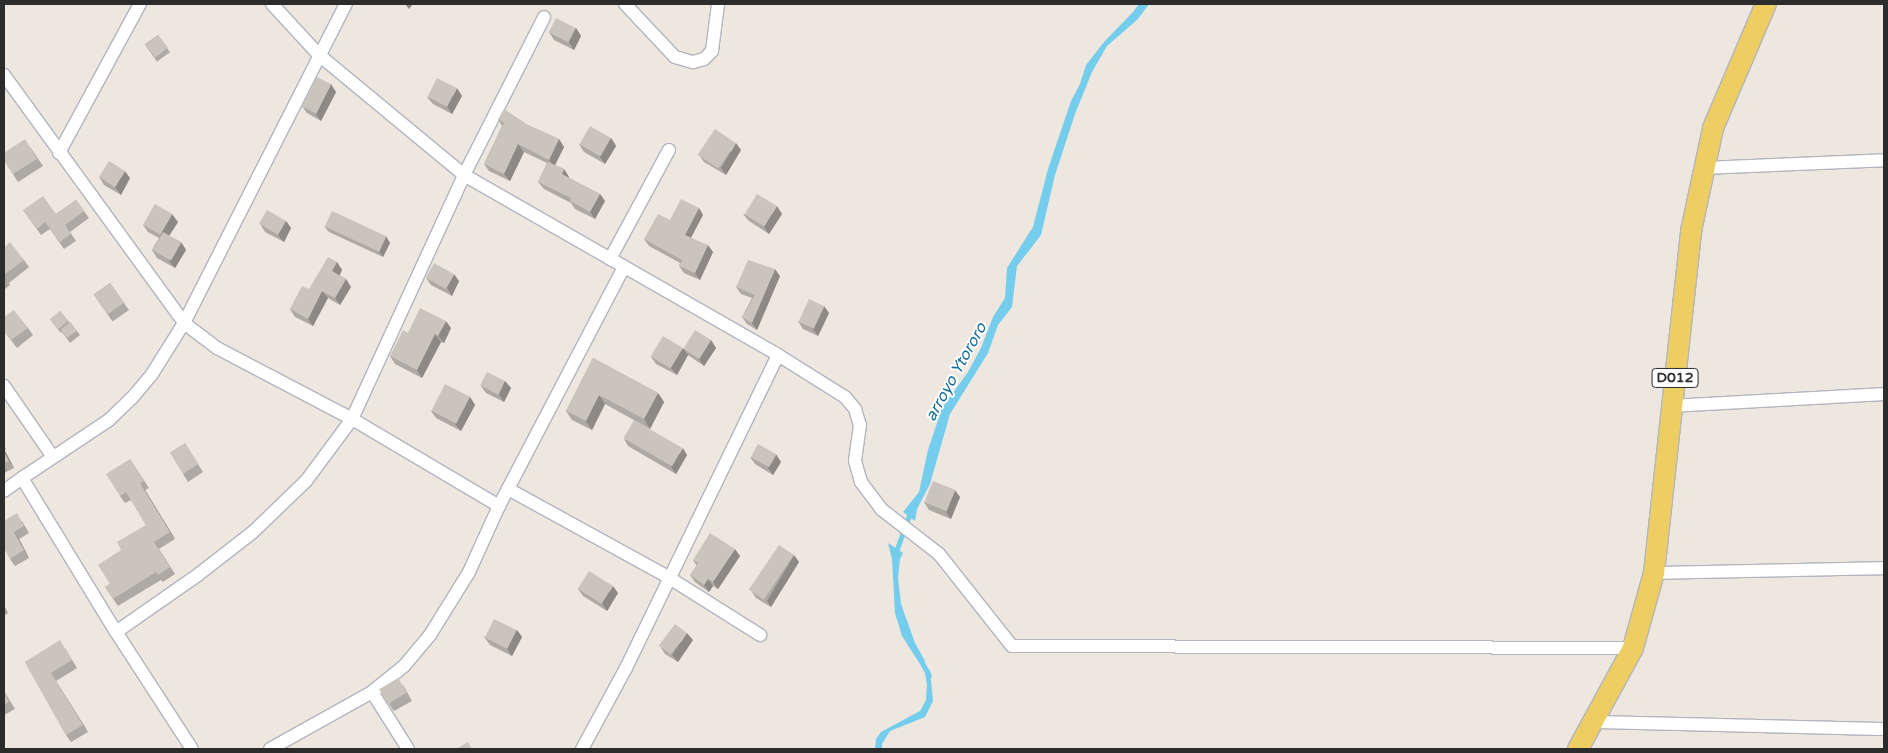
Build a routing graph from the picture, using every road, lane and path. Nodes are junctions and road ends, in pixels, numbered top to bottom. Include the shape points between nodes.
1 (140, 4) edge
2 (272, 4) edge
3 (346, 4) edge
4 (625, 4) edge
5 (718, 4) edge
6 (1766, 4) edge
7 (544, 17) dead end
8 (319, 54) junction
9 (4, 75) edge
10 (668, 150) dead end
11 (59, 153) junction
12 (1884, 160) edge
13 (1704, 168) junction
14 (464, 175) junction
15 (610, 259) junction
16 (624, 267) junction
17 (184, 323) junction
18 (778, 355) junction
19 (4, 386) edge
20 (1884, 394) edge
21 (1672, 406) junction
22 (352, 419) junction
23 (53, 457) junction
24 (22, 478) junction
25 (508, 489) junction
26 (4, 491) edge
27 (499, 506) junction
28 (1884, 568) edge
29 (1654, 573) junction
30 (668, 577) junction
31 (116, 632) junction
32 (760, 635) dead end
33 (1633, 648) junction
34 (372, 692) junction
35 (1594, 722) junction
36 (1884, 729) edge
37 (192, 749) edge
38 (270, 749) edge
39 (408, 749) edge
40 (582, 749) edge
41 (1578, 749) edge

1 - 11 street
2 - 8 street
3 - 8 street
4 - 5 street via 675,57 693,62 704,59 712,51
6 - 13 main road, D012 via 1713,128
7 - 14 street
8 - 14 street
8 - 17 street
9 - 11 street
10 - 15 street
11 - 17 street
12 - 13 street
13 - 21 main road, D012 via 1691,231
14 - 15 street
14 - 22 street
15 - 16 street
16 - 18 street
16 - 25 street
17 - 22 street via 218,348
17 - 23 street via 152,374 132,398 109,420
18 - 30 street
18 - 33 street via 844,397 855,409 860,425 855,462 861,482 886,513 939,554 1012,646
19 - 23 street
20 - 21 street
21 - 29 main road, D012
22 - 27 street
22 - 31 street via 306,481 254,532
23 - 24 street
24 - 26 street
24 - 31 street
25 - 27 street
25 - 30 street
27 - 34 street via 469,572 430,635 404,666
28 - 29 street
29 - 33 main road, D012
30 - 32 street
30 - 40 street via 626,668
31 - 37 street
33 - 35 main road, D012
34 - 38 street
34 - 39 street
35 - 36 street
35 - 41 main road, D012

